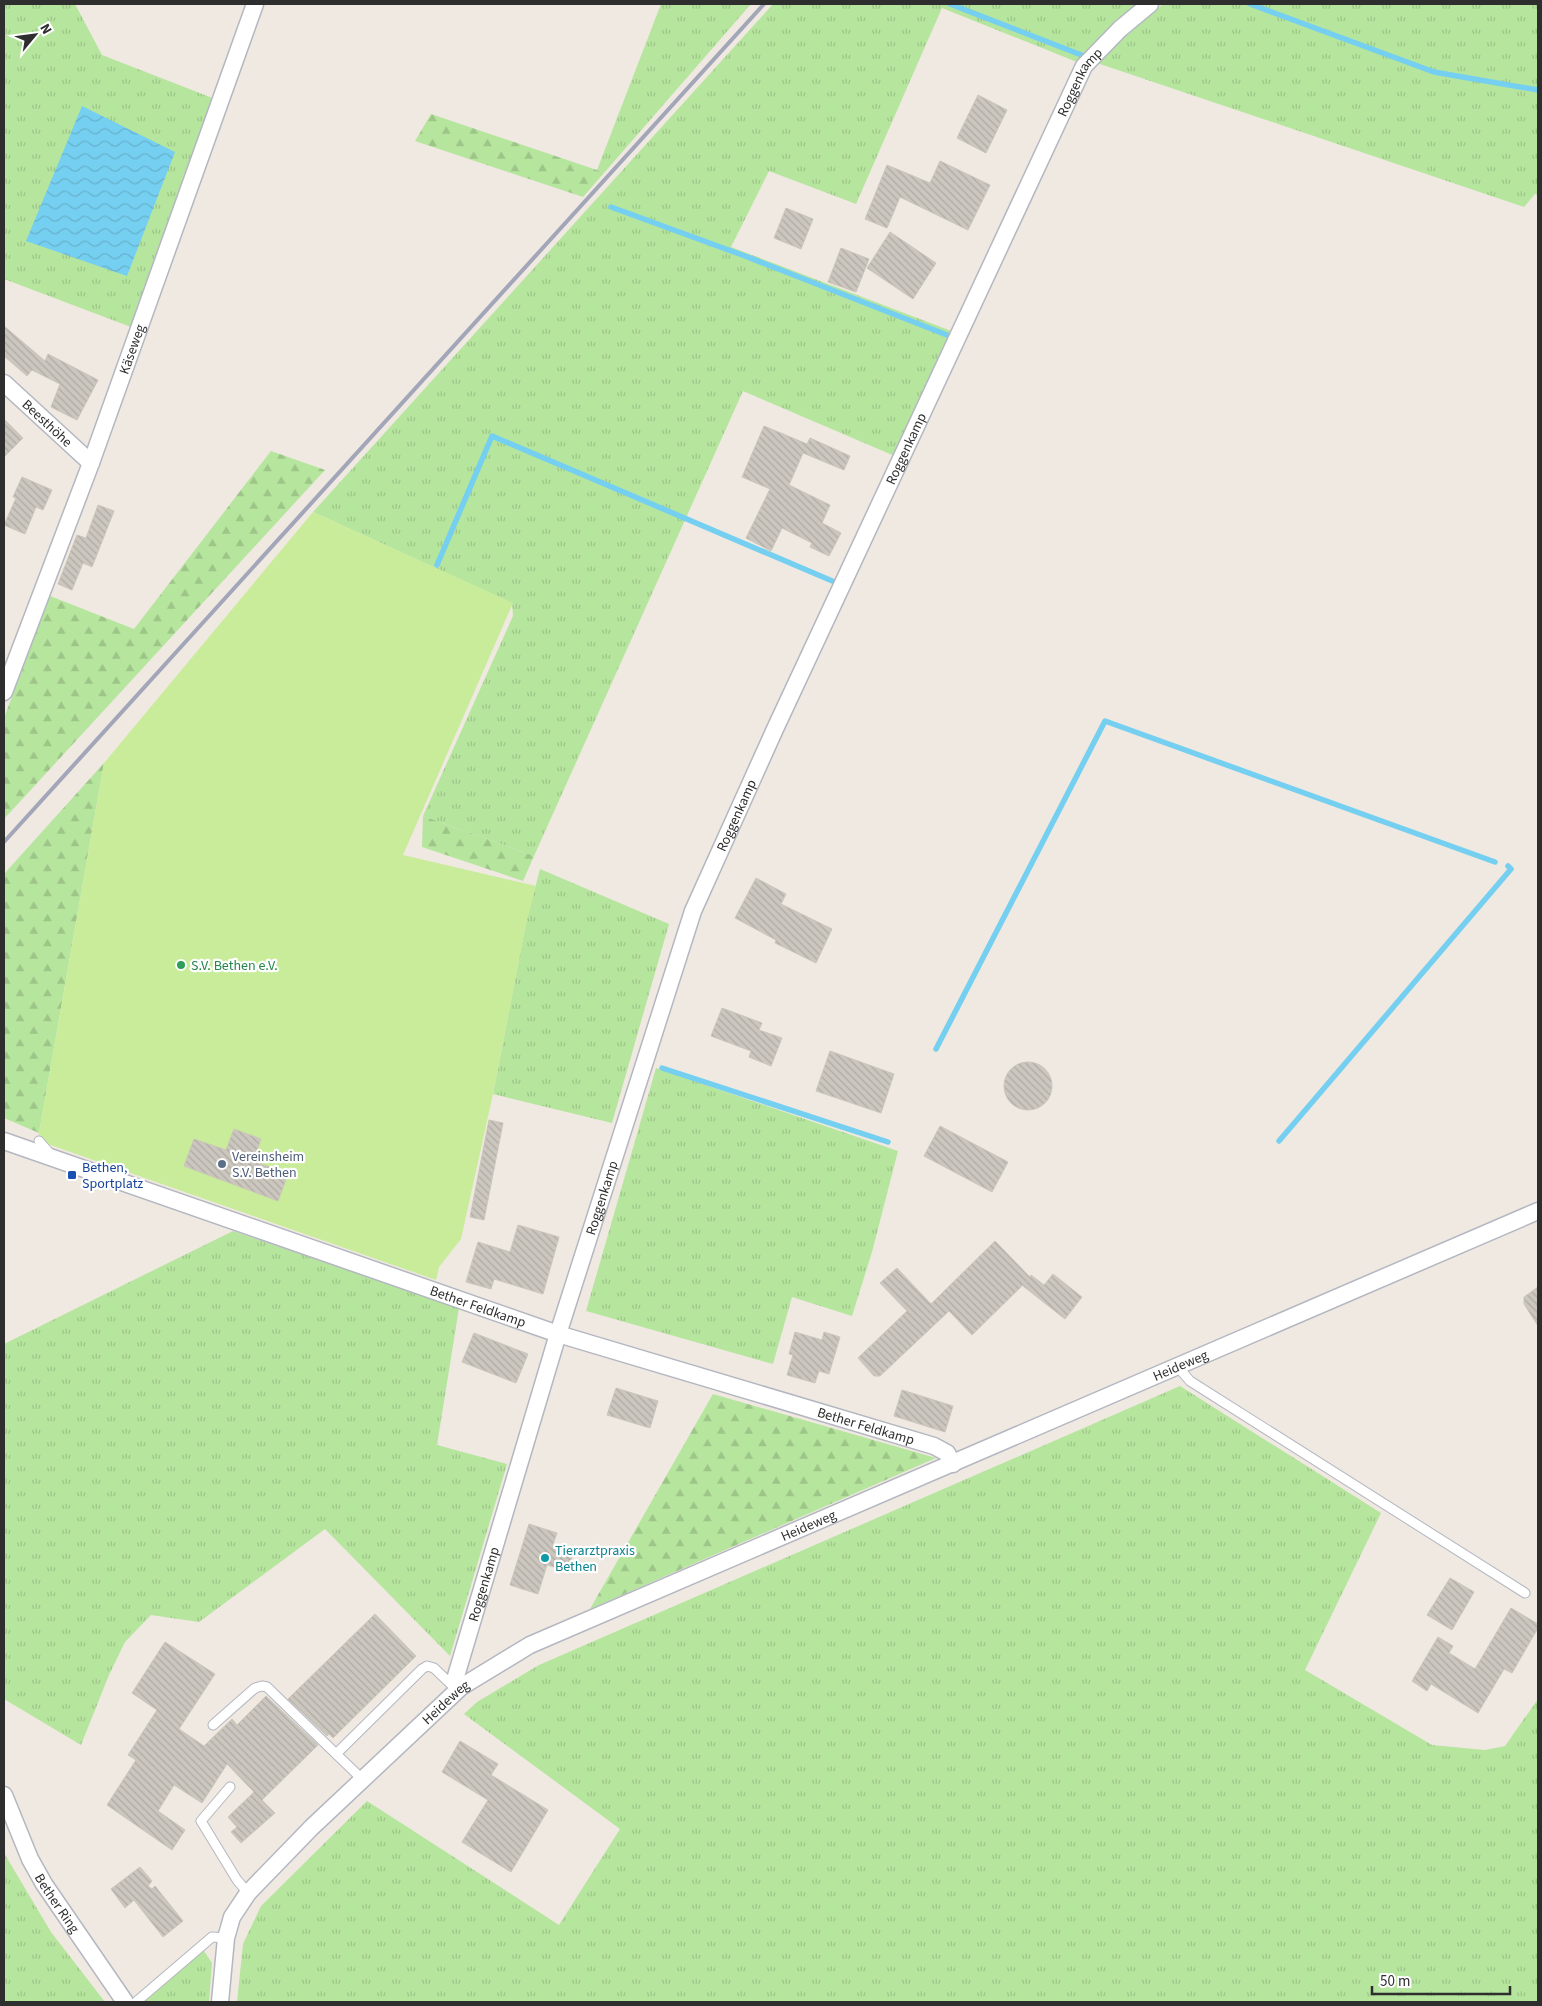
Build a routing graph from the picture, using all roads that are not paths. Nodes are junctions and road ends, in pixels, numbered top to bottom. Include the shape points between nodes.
1 (255, 4) edge
2 (1150, 4) edge
3 (4, 383) edge
4 (91, 463) junction
5 (4, 692) edge
6 (4, 1141) edge
7 (39, 1141) dead end
8 (54, 1159) junction
9 (1538, 1211) edge
10 (558, 1334) junction
11 (1178, 1367) junction
12 (953, 1464) junction
13 (1524, 1593) dead end
14 (459, 1688) junction
15 (213, 1725) dead end
16 (336, 1754) junction
17 (363, 1780) junction
18 (230, 1787) dead end
19 (4, 1796) edge
20 (248, 1893) junction
21 (226, 1938) junction
22 (125, 2002) edge
23 (136, 2002) edge
24 (220, 2002) edge

1 - 4 street, Käseweg
2 - 10 street, Roggenkamp via 1084,66 693,911
3 - 4 street, Beesthöhe
4 - 5 street, Käseweg
6 - 8 street, Bether Feldkamp
7 - 8 lane
8 - 10 street, Bether Feldkamp
9 - 11 street, Heideweg
10 - 12 street, Bether Feldkamp via 934,1446 947,1453
10 - 14 street, Roggenkamp via 456,1676
11 - 12 street, Heideweg
11 - 13 lane via 1190,1381
12 - 14 street, Heideweg via 530,1645
14 - 16 lane via 427,1666
14 - 17 street, Heideweg
15 - 16 lane via 255,1688 267,1687
16 - 17 lane
17 - 20 street, Heideweg
18 - 20 lane via 201,1822
19 - 22 street, Bether Ring via 44,1884
20 - 21 street, Heideweg via 232,1917
21 - 23 lane via 212,1937
21 - 24 street, Heideweg

